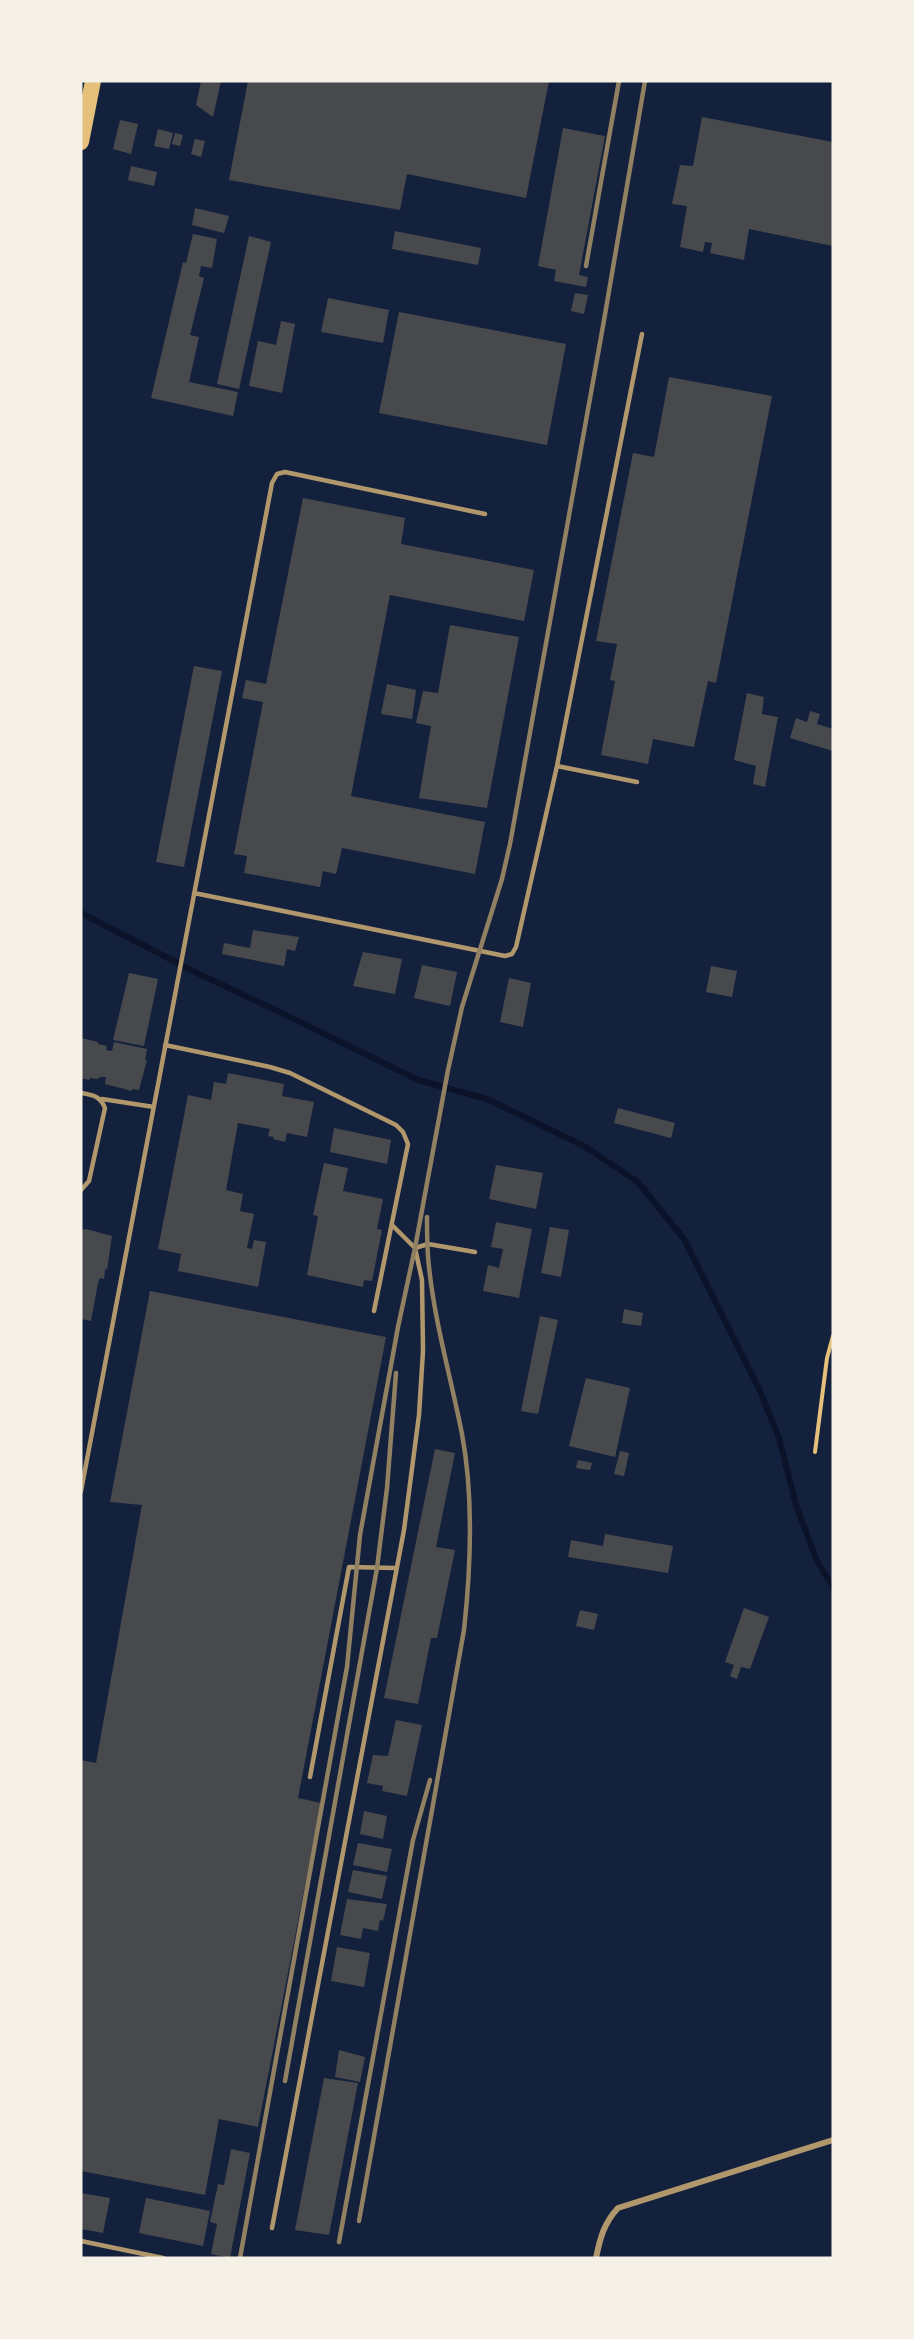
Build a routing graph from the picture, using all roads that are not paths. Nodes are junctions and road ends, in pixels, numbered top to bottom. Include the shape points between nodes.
1 (93, 81) edge
2 (81, 142) edge
3 (642, 334) dead end
4 (485, 514) dead end
5 (557, 766) junction
6 (637, 782) dead end
7 (194, 893) junction
8 (165, 1045) junction
9 (81, 1093) edge
10 (102, 1099) junction
11 (154, 1107) junction
12 (81, 1190) edge
13 (392, 1225) junction
14 (415, 1248) junction
15 (475, 1252) dead end
16 (374, 1311) dead end
17 (81, 1491) edge
18 (396, 1568) junction
19 (310, 1777) dead end
20 (833, 2140) edge
21 (272, 2228) dead end
22 (81, 2241) edge
23 (163, 2258) edge
24 (596, 2258) edge

1 - 2 highway
3 - 5 lane
4 - 7 lane via 285,472 277,474 272,483
5 - 6 lane
5 - 7 lane via 512,954 505,956
7 - 8 lane
8 - 11 lane
8 - 13 lane via 290,1073 396,1125 408,1144
9 - 10 lane
10 - 11 lane
10 - 12 lane via 105,1108 89,1181
11 - 17 lane
13 - 14 lane
13 - 16 lane
14 - 15 lane via 428,1244
14 - 18 lane via 422,1280 423,1351 419,1415
18 - 19 lane via 349,1567
18 - 21 lane
20 - 24 street via 618,2208 600,2235
22 - 23 lane

